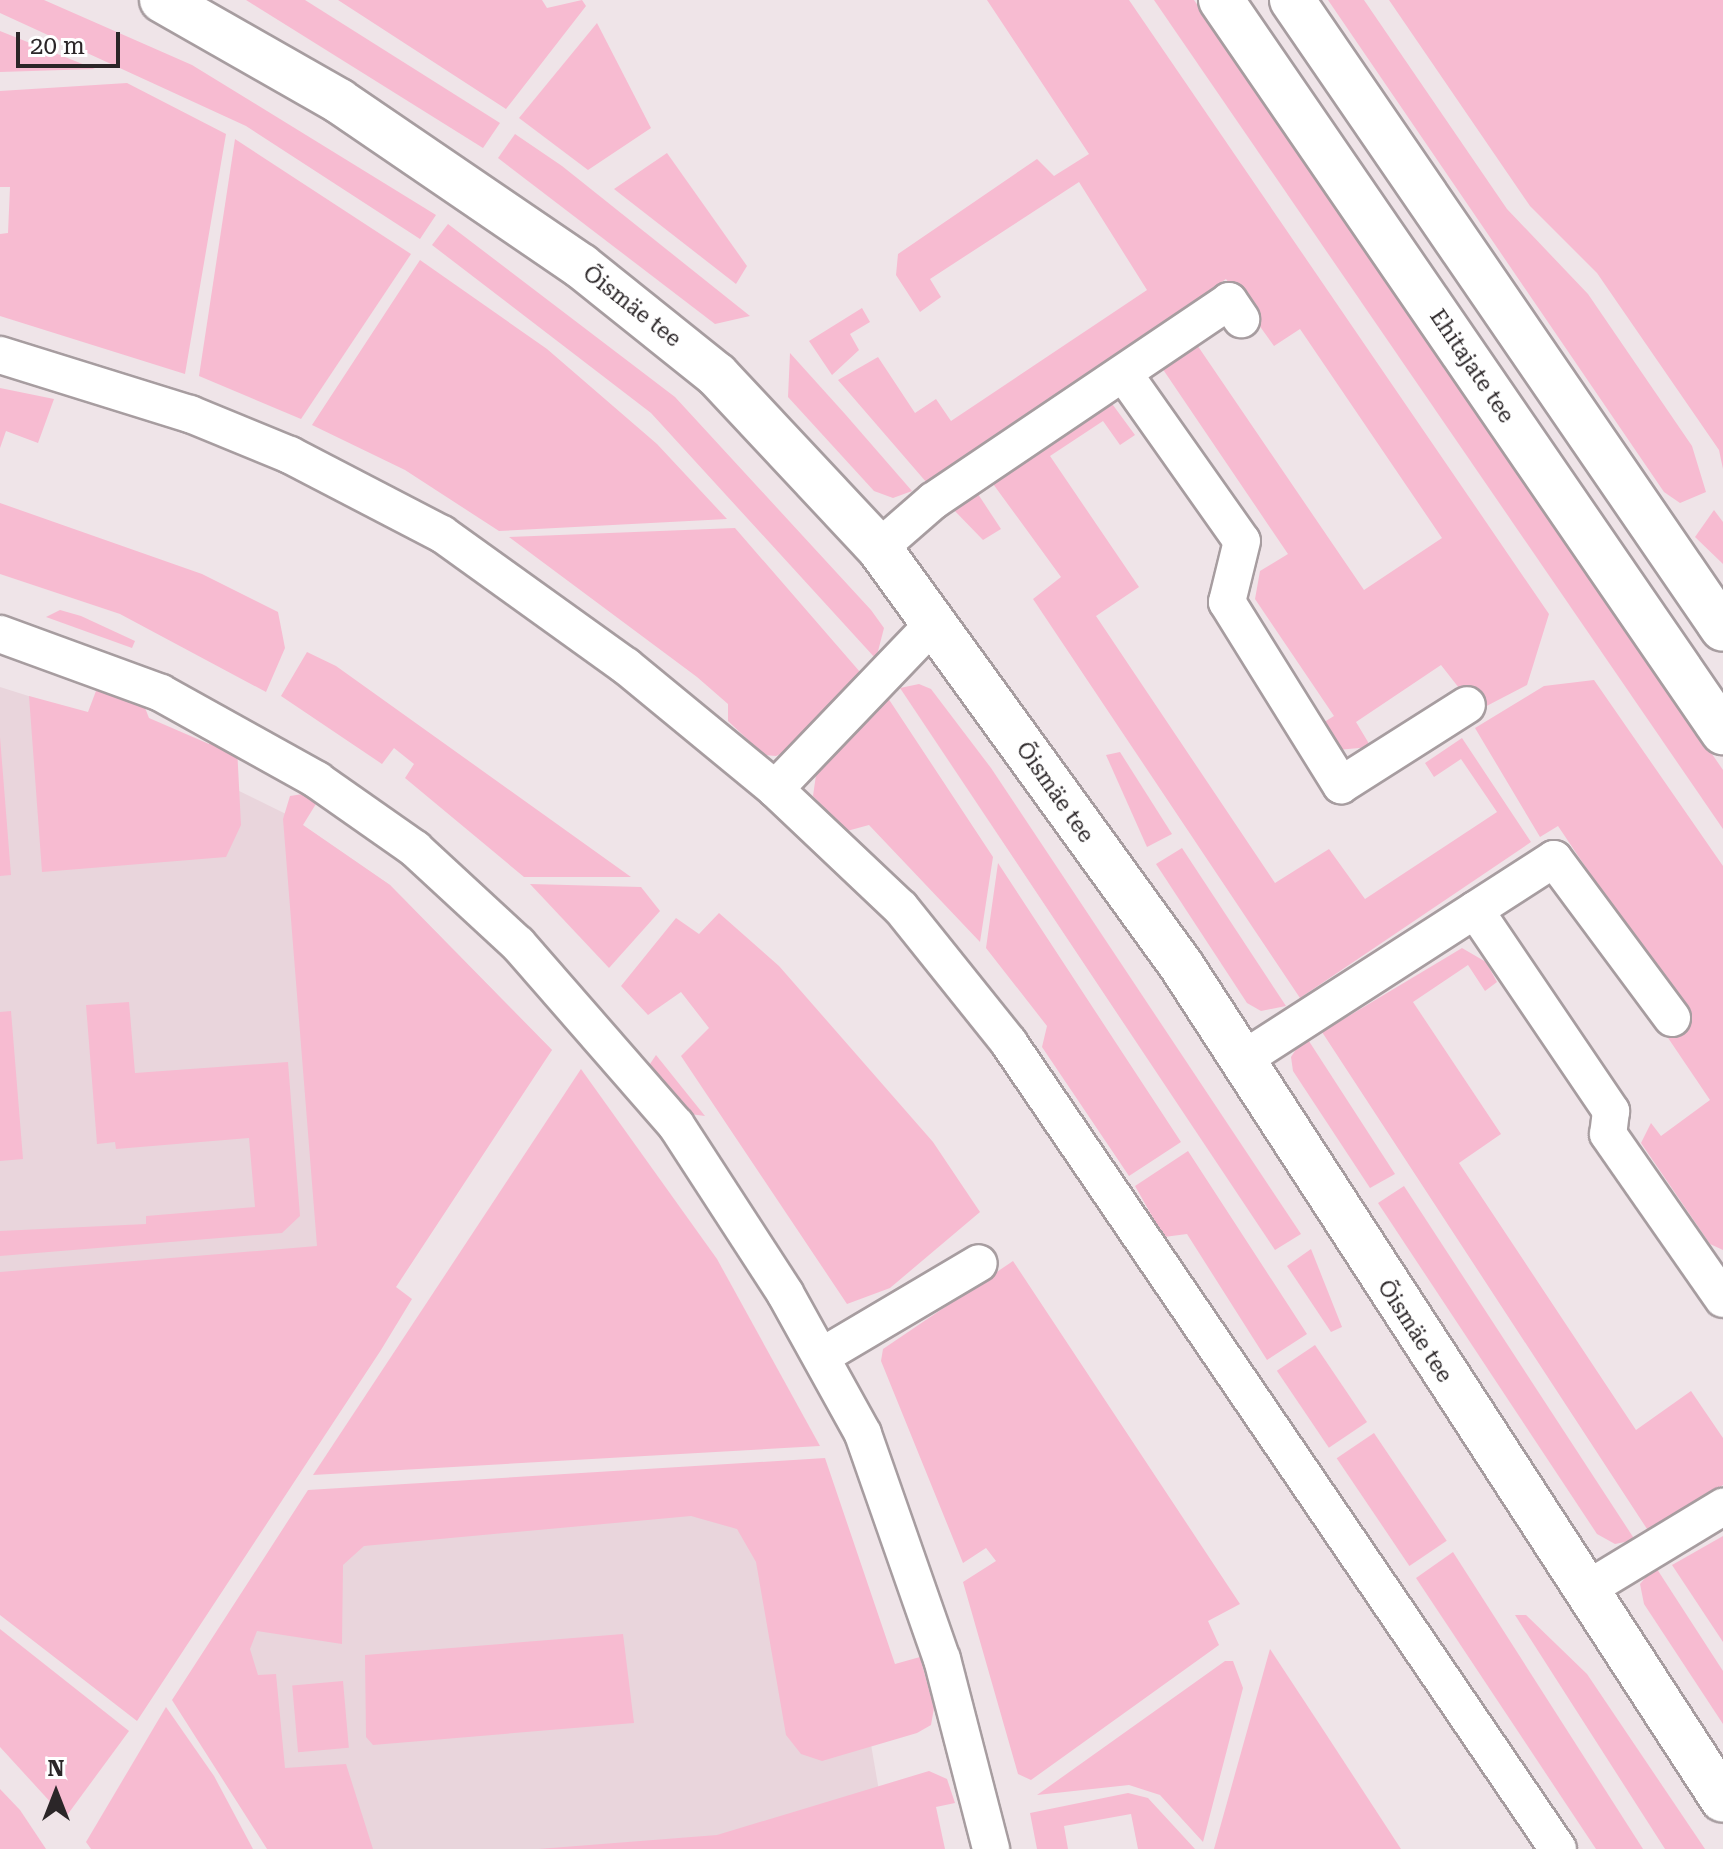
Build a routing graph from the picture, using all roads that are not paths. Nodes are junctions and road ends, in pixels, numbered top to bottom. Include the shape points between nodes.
1 (162, 0) edge
2 (1221, 0) edge
3 (1292, 0) edge
4 (1241, 319) dead end
5 (0, 355) edge
6 (1124, 374) junction
7 (879, 548) junction
8 (932, 625) junction
9 (1723, 629) edge
10 (0, 634) edge
11 (1467, 705) dead end
12 (1723, 732) edge
13 (775, 789) junction
14 (1475, 910) junction
15 (1672, 1018) dead end
16 (1242, 1060) junction
17 (979, 1263) dead end
18 (1723, 1299) edge
19 (822, 1356) junction
20 (1723, 1507) edge
21 (1589, 1588) junction
22 (1723, 1800) edge
23 (991, 1849) edge
24 (1558, 1849) edge

1 - 7 main road, Õismäe tee via 339,101 581,266 717,375
2 - 12 main road, Ehitajate tee
3 - 9 main road
4 - 6 street via 1229,301
5 - 13 street via 190,414 290,455 442,534 626,666
6 - 7 street via 933,501
6 - 11 street via 1242,541 1227,602 1341,785
7 - 8 main road, Õismäe tee
8 - 13 street
8 - 16 main road, Õismäe tee
10 - 19 street via 161,693 292,764 415,849 518,944 676,1125
13 - 24 street via 901,908 1009,1043
14 - 15 street via 1554,859
14 - 16 street
14 - 18 street via 1611,1111 1608,1134 1718,1302
16 - 21 main road, Õismäe tee
17 - 19 street
19 - 23 street via 863,1434 908,1552
20 - 21 street
21 - 22 main road, Õismäe tee

